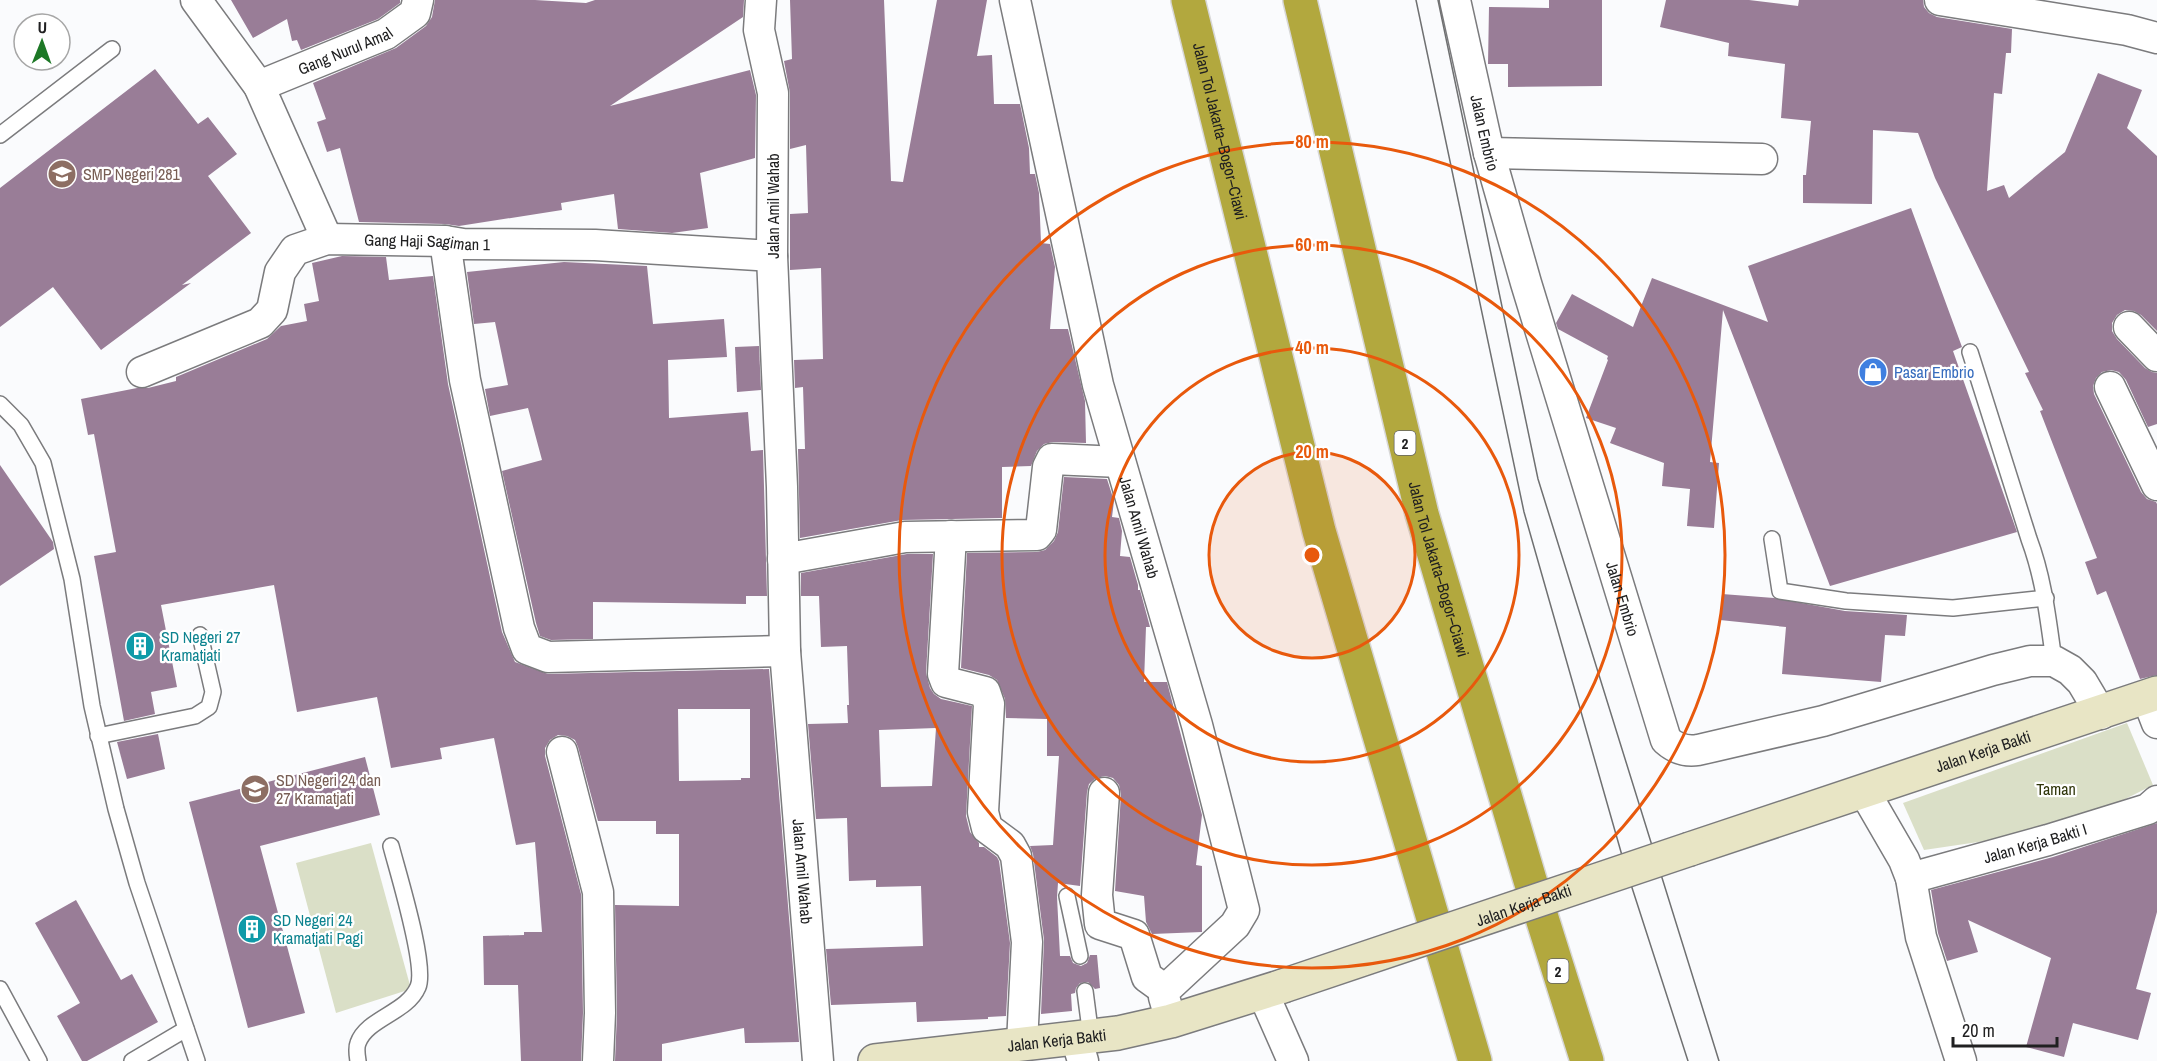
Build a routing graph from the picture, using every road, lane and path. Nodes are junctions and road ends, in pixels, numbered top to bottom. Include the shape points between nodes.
1 (196, 0) edge
2 (418, 0) edge
3 (761, 0) edge
4 (1016, 0) edge
5 (1188, 0) edge
6 (1300, 0) edge
7 (1455, 0) edge
8 (1940, 0) edge
9 (2157, 38) edge
10 (112, 49) dead end
11 (259, 86) junction
12 (0, 135) edge
13 (1489, 153) junction
14 (1762, 159) dead end
15 (327, 239) junction
16 (445, 241) junction
17 (772, 256) junction
18 (2129, 327) dead end
19 (1970, 352) dead end
20 (2157, 356) edge
21 (142, 372) dead end
22 (2110, 387) dead end
23 (0, 404) edge
24 (1120, 462) junction
25 (2157, 485) edge
26 (951, 536) junction
27 (1772, 539) dead end
28 (783, 559) junction
29 (2046, 598) junction
30 (200, 635) dead end
31 (785, 651) junction
32 (2054, 661) junction
33 (2154, 704) edge
34 (2101, 714) junction
35 (98, 736) junction
36 (562, 752) dead end
37 (1864, 791) junction
38 (1104, 793) dead end
39 (2157, 801) edge
40 (391, 846) dead end
41 (1911, 878) junction
42 (1067, 896) dead end
43 (1080, 956) dead end
44 (0, 989) edge
45 (1273, 989) junction
46 (1085, 991) dead end
47 (1168, 1005) junction
48 (186, 1029) junction
49 (1022, 1044) junction
50 (1084, 1045) edge
51 (931, 1058) edge
52 (39, 1061) edge
53 (132, 1061) edge
54 (197, 1061) edge
55 (358, 1061) edge
56 (598, 1061) edge
57 (818, 1061) edge
58 (875, 1061) edge
59 (1293, 1061) edge
60 (1474, 1061) edge
61 (1587, 1061) edge
62 (1961, 1061) edge

1 - 11 street
2 - 11 street, Gang Nurul Amal via 415,14 386,34
3 - 17 street, Jalan Amil Wahab via 759,30 773,93
4 - 24 street, Jalan Amil Wahab via 1098,385
5 - 60 highway, Jalan Tol Jakarta–Bogor–Ciawi via 1318,531
6 - 61 highway, Jalan Tol Jakarta–Bogor–Ciawi / 2 via 1422,514
7 - 13 street, Jalan Embrio
8 - 9 street
10 - 12 lane
11 - 15 street
13 - 14 street
13 - 32 street, Jalan Embrio via 1666,740 1672,746 1690,752 1823,721 2011,666
15 - 16 street, Gang Haji Sagiman 1
15 - 21 street, Gang Haji Sagiman 1 via 295,250 280,272 272,310 260,323
16 - 17 street, Gang Haji Sagiman 1 via 595,244
16 - 31 street via 465,381 527,650 548,657
17 - 28 street, Jalan Amil Wahab
18 - 20 street
19 - 29 lane via 2039,564
22 - 25 street
23 - 35 lane via 21,425 43,463 72,579
24 - 26 street via 1052,459 1041,531 1037,535
24 - 47 street, Jalan Amil Wahab via 1197,725 1244,910
26 - 28 street via 905,537
26 - 49 street via 943,674 945,682 985,692 989,704 983,812 987,828 1010,845 1016,856 1027,942
27 - 29 lane via 1780,591 1846,601 1953,608
28 - 31 street, Jalan Amil Wahab
29 - 32 lane
30 - 35 lane via 213,692 209,707 195,716
31 - 57 street, Jalan Amil Wahab
32 - 34 street via 2082,682
33 - 34 street, Jalan Kerja Bakti
34 - 37 street, Jalan Kerja Bakti
35 - 48 lane via 137,883
36 - 56 street via 598,892
37 - 41 street
37 - 45 street, Jalan Kerja Bakti, bridge
38 - 47 street via 1097,895 1100,924 1134,935 1147,977
39 - 41 street, Jalan Kerja Bakti I via 2148,809
40 - 55 lane via 420,962 419,985 410,1000 364,1032 357,1044
41 - 62 street via 1921,937
42 - 43 lane
44 - 52 lane
45 - 47 street, Jalan Kerja Bakti
45 - 59 street
46 - 50 lane
47 - 50 street, Jalan Kerja Bakti
48 - 53 lane
48 - 54 lane
49 - 50 street, Jalan Kerja Bakti
49 - 51 street, Jalan Kerja Bakti
51 - 58 street, Jalan Kerja Bakti

